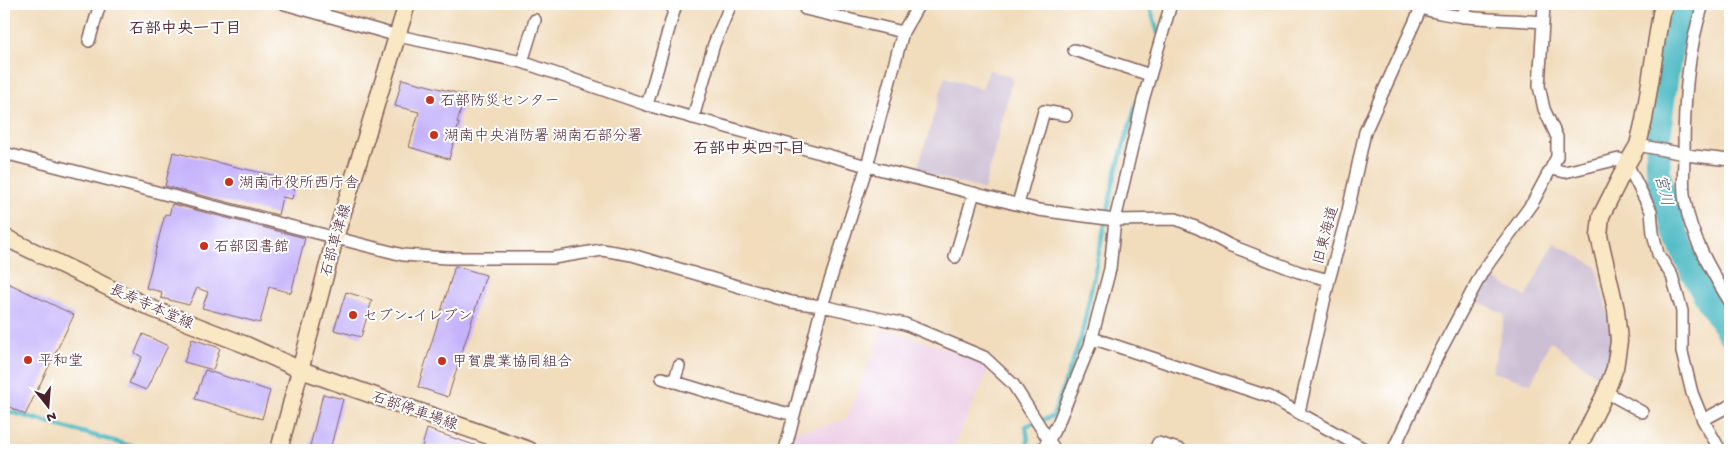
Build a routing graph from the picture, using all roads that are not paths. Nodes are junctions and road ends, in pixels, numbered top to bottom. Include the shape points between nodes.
1 (100, 4) edge
2 (285, 4) edge
3 (407, 4) edge
4 (676, 4) edge
5 (807, 4) edge
6 (919, 4) edge
7 (1172, 4) edge
8 (1466, 4) edge
9 (1544, 4) edge
10 (1665, 4) edge
11 (1703, 4) edge
12 (730, 6) dead end
13 (1417, 6) edge
14 (1463, 17) junction
15 (535, 20) dead end
16 (1543, 22) junction
17 (904, 32) junction
18 (398, 36) junction
19 (89, 41) dead end
20 (1074, 50) dead end
21 (522, 62) junction
22 (1150, 75) junction
23 (647, 105) junction
24 (1066, 115) dead end
25 (693, 118) junction
26 (1645, 146) junction
27 (4, 153) edge
28 (1681, 154) junction
29 (1730, 160) edge
30 (1627, 164) junction
31 (867, 166) junction
32 (1552, 169) junction
33 (974, 193) junction
34 (1018, 204) junction
35 (1115, 220) junction
36 (4, 237) edge
37 (335, 238) junction
38 (955, 257) dead end
39 (1329, 280) junction
40 (1730, 302) edge
41 (822, 306) junction
42 (1092, 338) junction
43 (679, 366) dead end
44 (301, 370) junction
45 (662, 378) dead end
46 (674, 382) junction
47 (1606, 392) junction
48 (1729, 406) edge
49 (1299, 412) junction
50 (1642, 412) dead end
51 (794, 415) junction
52 (1703, 420) junction
53 (1052, 445) edge
54 (1343, 445) edge
55 (279, 450) edge
56 (529, 450) edge
57 (785, 450) edge
58 (1041, 450) edge
59 (1155, 450) edge
60 (1181, 450) edge
61 (1366, 450) edge
62 (1393, 450) edge
63 (1577, 450) edge
64 (1720, 450) edge

1 - 19 street
2 - 18 street
3 - 18 main road, 石部草津線
4 - 23 street
5 - 17 street via 805,8
6 - 17 street
7 - 22 street
8 - 14 street
9 - 16 street
10 - 26 main road via 1661,13
11 - 28 street via 1687,68
12 - 25 street via 714,44
13 - 14 street
13 - 39 street, 旧東海道 via 1365,132
14 - 16 street
15 - 21 street
16 - 32 street via 1539,86 1544,109 1557,137 1557,157
17 - 31 street
18 - 21 street
18 - 37 main road, 石部草津線
20 - 22 street
21 - 23 street
22 - 35 street
23 - 25 street
24 - 34 street via 1044,111
25 - 31 street
26 - 28 street
26 - 30 main road
27 - 37 street
28 - 29 street
28 - 40 street via 1685,201 1693,228 1708,265
30 - 32 street via 1619,159 1565,172
30 - 47 main road via 1601,216 1599,236 1616,310 1619,341 1615,368
30 - 52 street via 1651,211 1658,254 1672,276 1682,311 1682,352 1692,393
31 - 33 street
31 - 41 street
32 - 62 street via 1533,202 1482,271
33 - 34 street
33 - 38 street
34 - 35 street via 1039,210
35 - 39 street via 1176,219 1229,245
35 - 42 street via 1110,269
36 - 44 main road, 長寿寺本堂線 via 154,309
37 - 41 street via 403,255 447,258 553,258 602,250 632,254 791,302
37 - 44 main road, 石部草津線
39 - 49 street, 旧東海道
41 - 51 street
41 - 53 street via 906,324 984,357 1013,384
42 - 49 street via 1270,397
42 - 53 street
43 - 46 street
44 - 55 main road, 石部草津線
44 - 56 main road, 石部停車場線
45 - 46 street
46 - 51 street
47 - 50 street
47 - 63 main road
48 - 52 street
49 - 54 street
51 - 57 street
52 - 64 street
53 - 58 street
54 - 61 street
59 - 60 street via 1158,442

